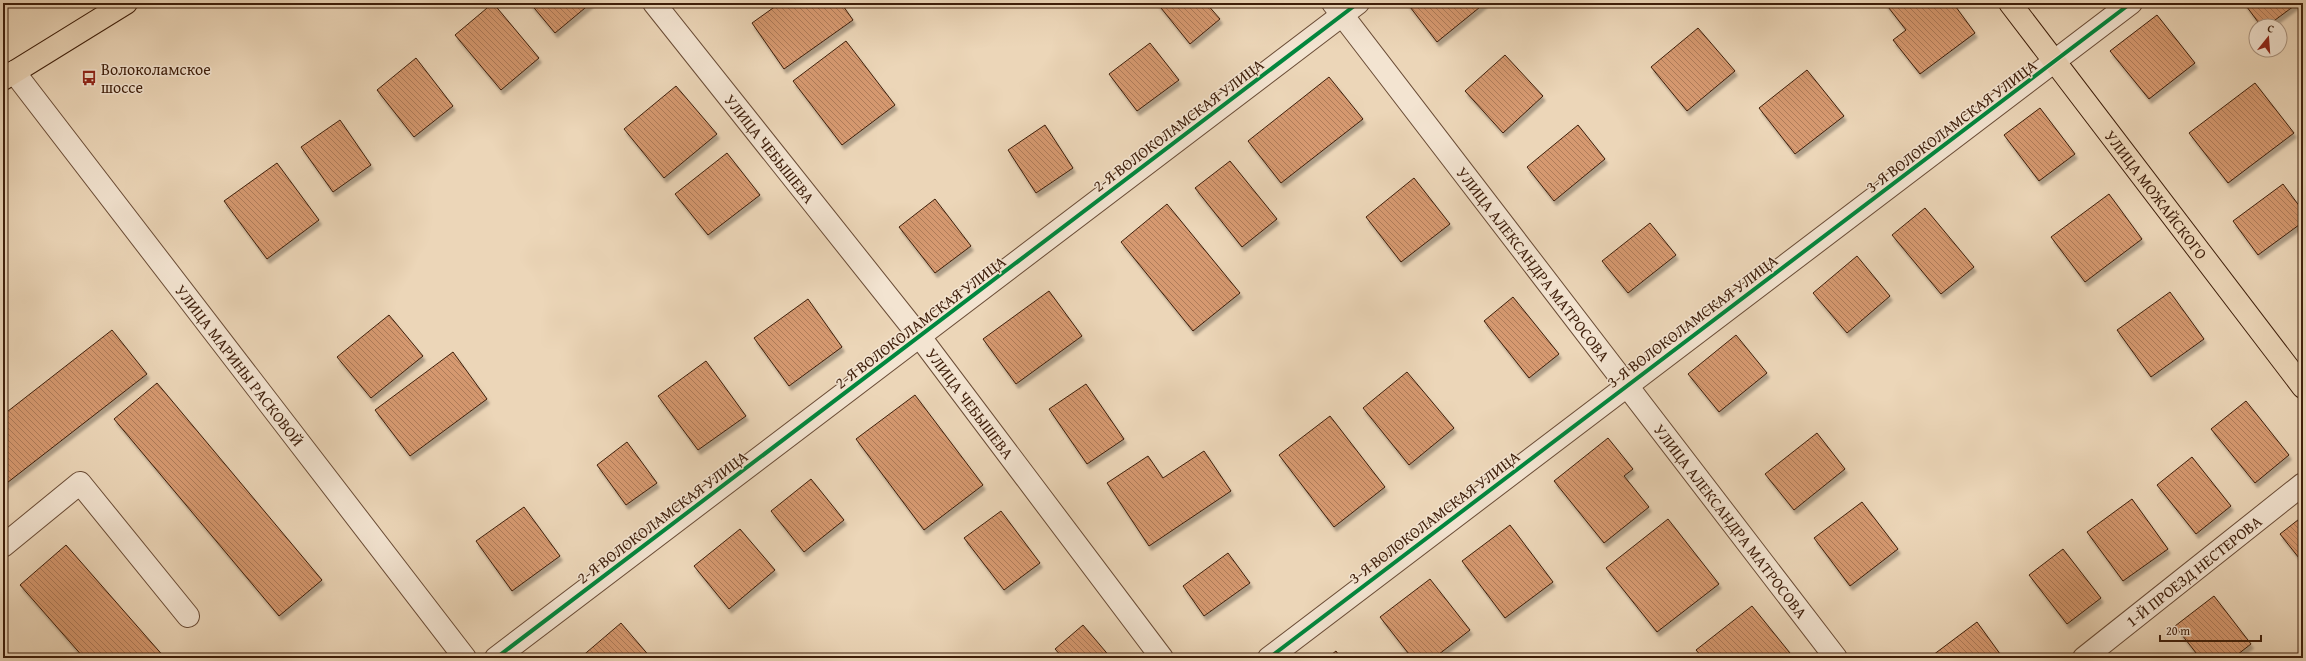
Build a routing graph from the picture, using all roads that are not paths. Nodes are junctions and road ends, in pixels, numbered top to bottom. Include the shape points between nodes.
1 (126, 3) edge
2 (654, 3) edge
3 (2010, 3) edge
4 (2131, 3) edge
5 (1344, 7) edge
6 (2054, 63) junction
7 (8, 76) edge
8 (920, 337) junction
9 (1626, 386) junction
10 (2303, 386) edge
11 (2303, 484) edge
12 (3, 546) edge
13 (188, 616) dead end
14 (465, 658) edge
15 (496, 658) edge
16 (1162, 658) edge
17 (1269, 658) edge
18 (1836, 658) edge
19 (2084, 658) edge

1 - 7 main road
2 - 8 street, УЛИЦА ЧЕБЫШЕВА
3 - 6 main road, УЛИЦА МОЖАЙСКОГО
4 - 6 street, 3-Я ВОЛОКОЛАМСКАЯ УЛИЦА
5 - 8 street, 2-Я ВОЛОКОЛАМСКАЯ УЛИЦА
5 - 9 street, УЛИЦА АЛЕКСАНДРА МАТРОСОВА
6 - 9 street, 3-Я ВОЛОКОЛАМСКАЯ УЛИЦА
6 - 10 main road, УЛИЦА МОЖАЙСКОГО
7 - 14 street, УЛИЦА МАРИНЫ РАСКОВОЙ
8 - 15 street, 2-Я ВОЛОКОЛАМСКАЯ УЛИЦА
8 - 16 street, УЛИЦА ЧЕБЫШЕВА
9 - 17 street, 3-Я ВОЛОКОЛАМСКАЯ УЛИЦА
9 - 18 street, УЛИЦА АЛЕКСАНДРА МАТРОСОВА
11 - 19 street, 1-Й ПРОЕЗД НЕСТЕРОВА
12 - 13 street via 80,483

